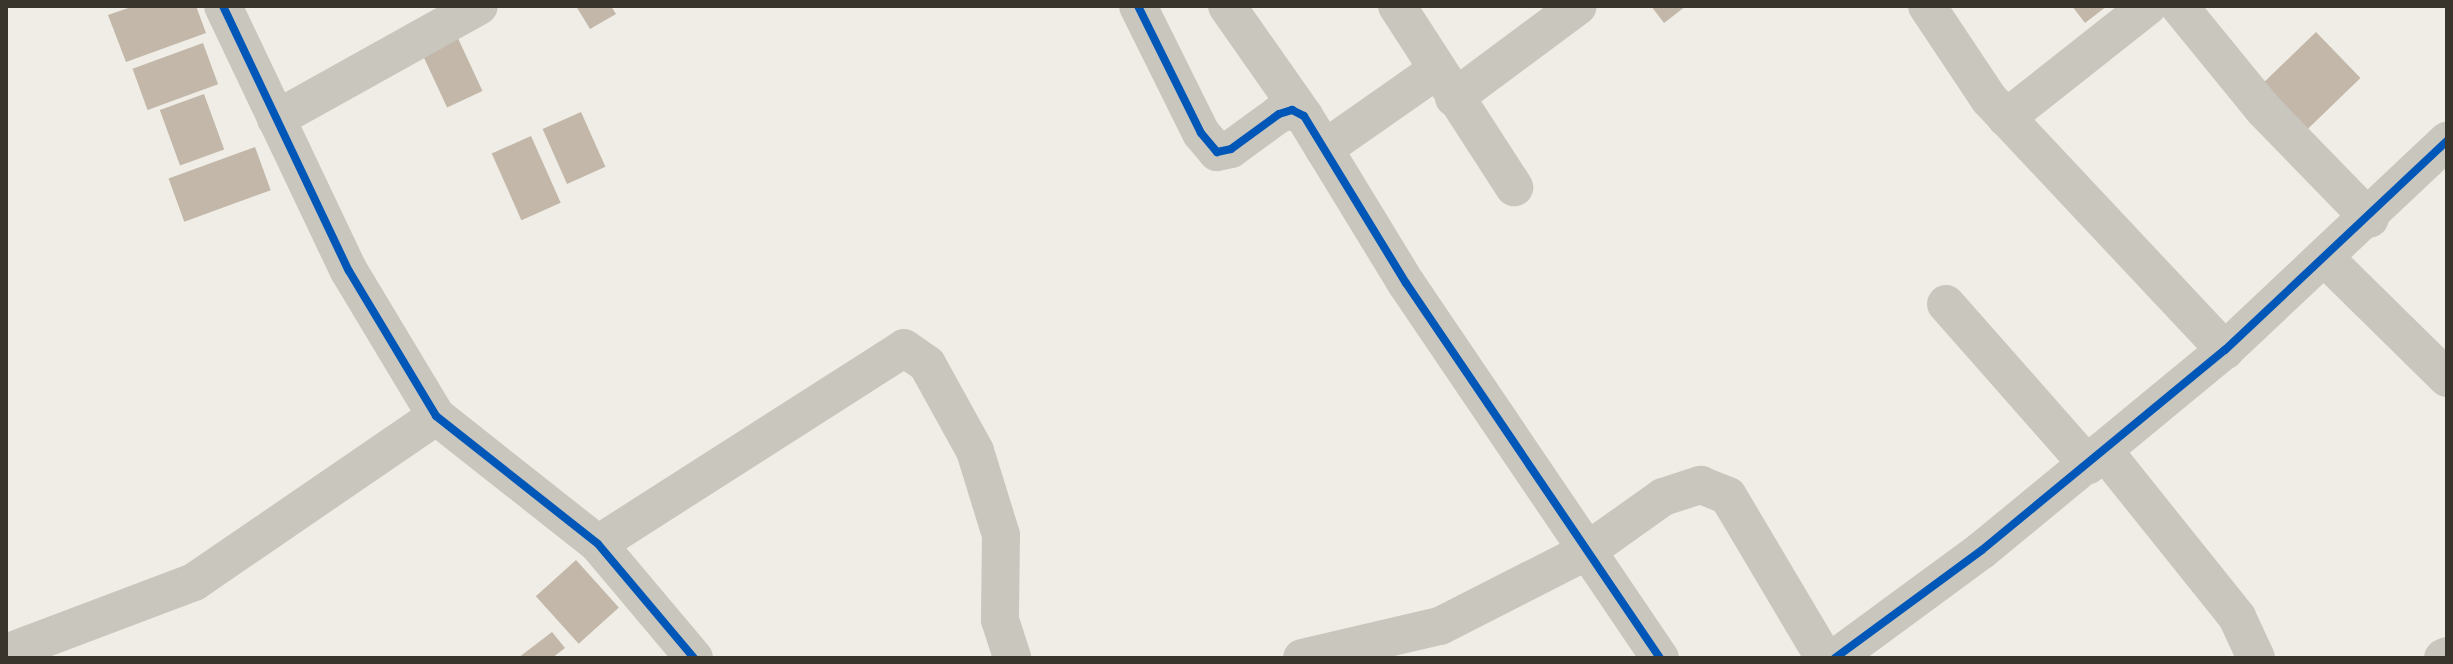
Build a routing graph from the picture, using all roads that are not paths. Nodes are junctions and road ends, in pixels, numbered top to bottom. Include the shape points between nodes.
1 (223, 6) edge
2 (479, 6) edge
3 (1138, 6) edge
4 (1227, 6) edge
5 (1397, 6) edge
6 (1578, 6) edge
7 (1927, 6) edge
8 (2148, 6) edge
9 (2179, 6) edge
10 (1445, 84) junction
11 (1304, 116) junction
12 (2006, 118) junction
13 (276, 119) junction
14 (2447, 141) edge
15 (1324, 149) junction
16 (1514, 187) dead end
17 (2370, 219) junction
18 (2326, 259) junction
19 (1946, 304) dead end
20 (2225, 350) junction
21 (2447, 378) edge
22 (436, 416) junction
23 (2096, 458) junction
24 (598, 544) junction
25 (1587, 551) junction
26 (6, 653) edge
27 (694, 658) edge
28 (1012, 658) edge
29 (1302, 658) edge
30 (1660, 658) edge
31 (1824, 658) edge
32 (1835, 658) edge
33 (2256, 658) edge

1 - 13 street
2 - 13 street
3 - 11 street via 1201,133 1217,152 1231,149 1279,114 1292,110
4 - 11 street
5 - 10 street
6 - 10 street
7 - 12 street
8 - 12 street
9 - 17 street via 2263,109
10 - 15 street
10 - 16 street
11 - 15 street
12 - 20 street
13 - 22 street via 349,271
14 - 17 street
15 - 25 street via 1406,283
17 - 18 street
18 - 20 street
18 - 21 street
19 - 23 street
20 - 23 street
22 - 24 street
22 - 26 street via 194,582
23 - 32 street
23 - 33 street via 2237,617
24 - 27 street
24 - 28 street via 904,348 927,364 975,451 1001,535 1000,620
25 - 29 street via 1440,626
25 - 30 street
25 - 31 street via 1663,497 1701,485 1728,496

